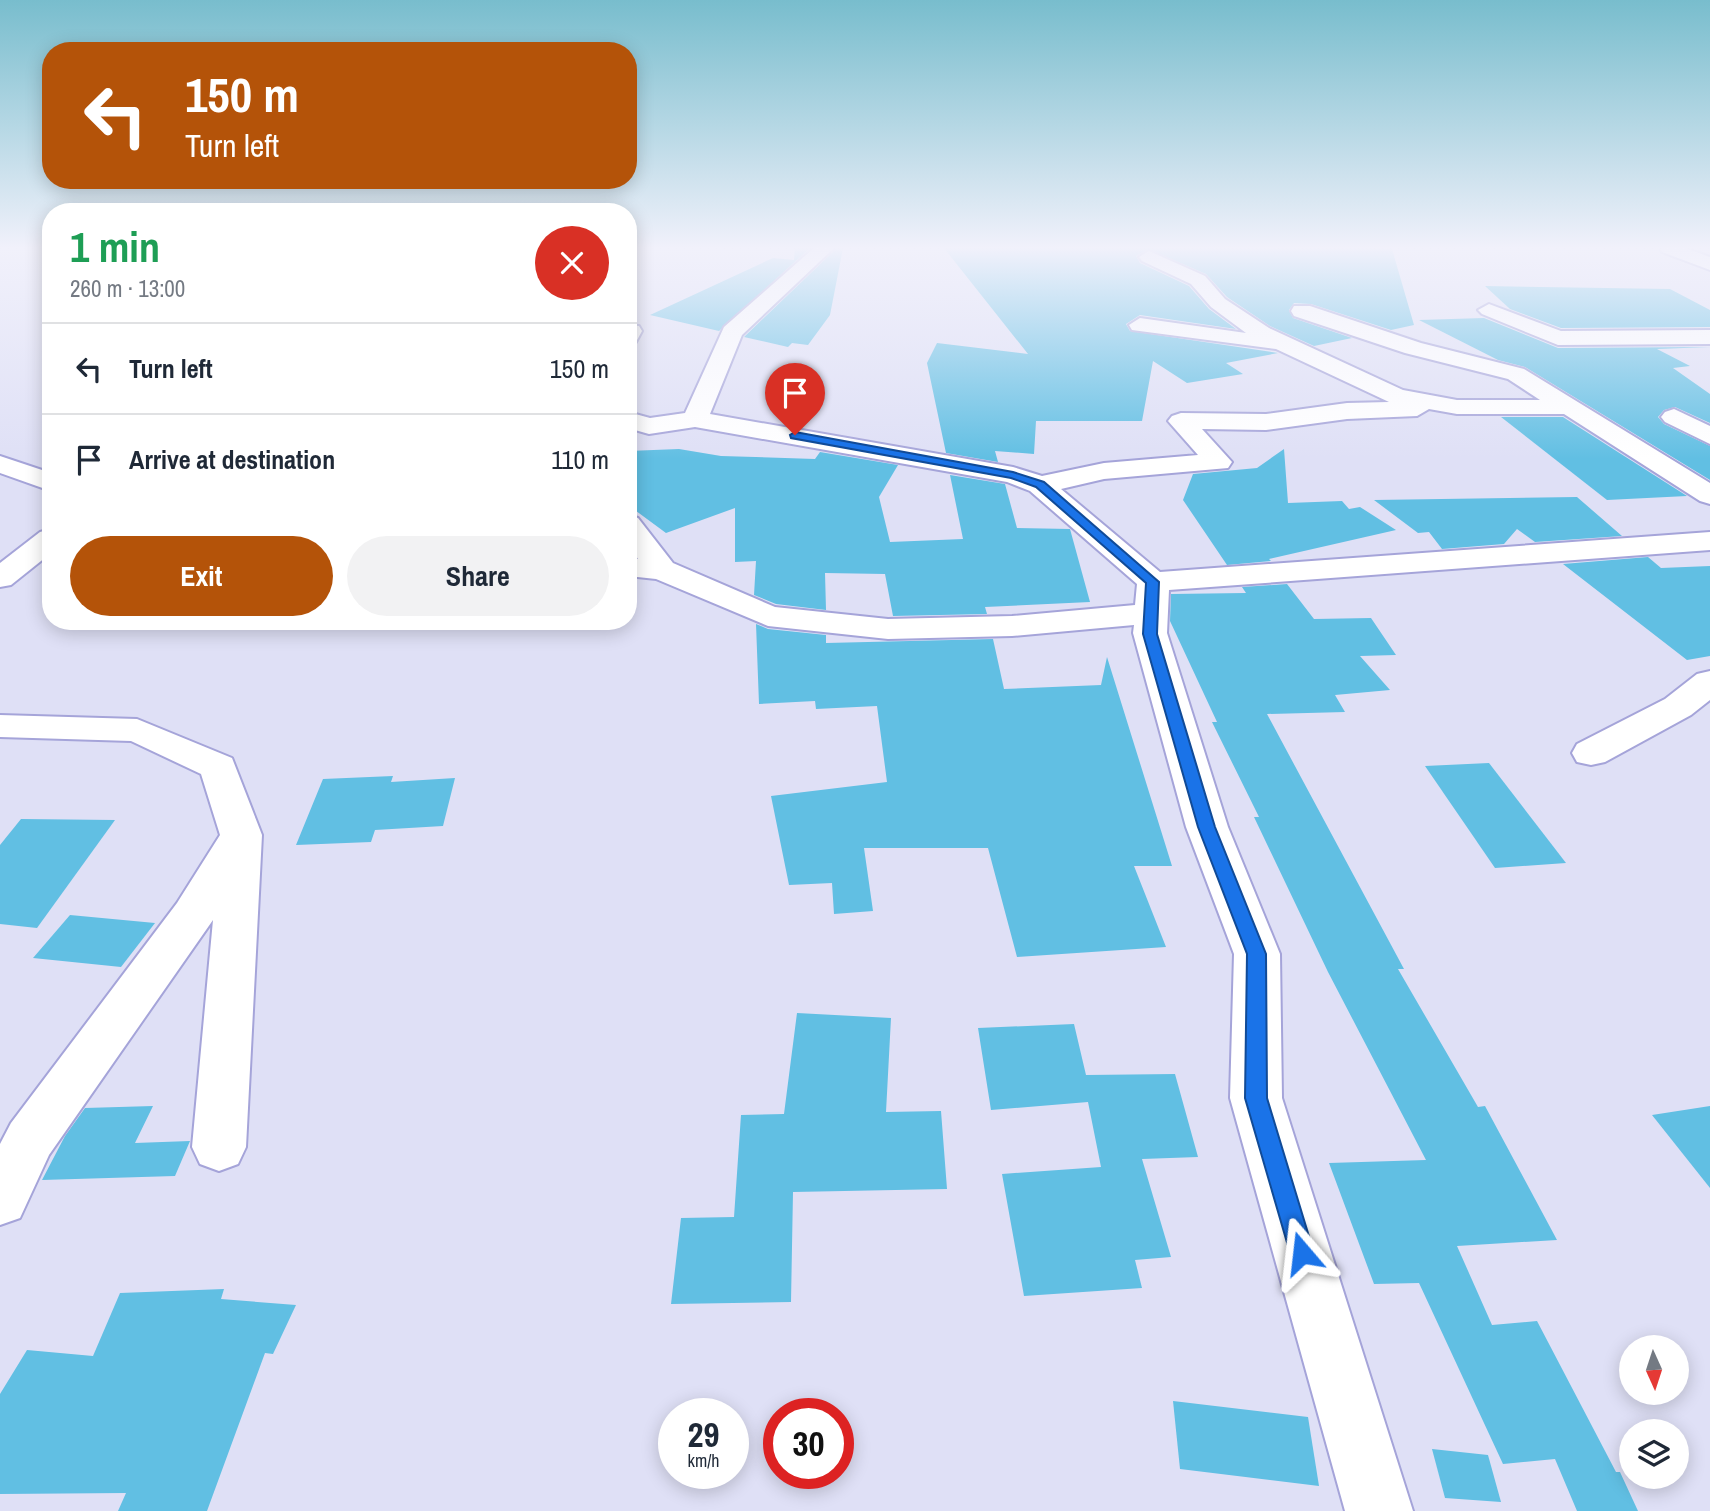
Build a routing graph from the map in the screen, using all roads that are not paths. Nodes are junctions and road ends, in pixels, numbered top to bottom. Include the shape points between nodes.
1 (747, 319) edge
2 (1241, 319) edge
3 (1325, 319) edge
4 (1510, 319) edge
5 (1140, 325) dead end
6 (1558, 338) junction
7 (1707, 339) edge
8 (1288, 345) junction
9 (1516, 374) junction
10 (1457, 407) junction
11 (1570, 407) junction
12 (1674, 417) dead end
13 (695, 419) junction
14 (637, 426) edge
15 (1710, 436) edge
16 (0, 464) edge
17 (42, 480) edge
18 (1040, 485) junction
19 (1710, 495) edge
20 (637, 536) edge
21 (1710, 541) edge
22 (42, 544) edge
23 (637, 568) edge
24 (662, 570) junction
25 (0, 578) edge
26 (1152, 598) junction
27 (1710, 682) edge
28 (0, 726) edge
29 (1591, 753) dead end
30 (241, 835) junction
31 (219, 1147) dead end
32 (0, 1200) edge
33 (1379, 1511) edge

1 - 13 street via 732,332
2 - 8 street
3 - 9 street via 1413,348
4 - 6 street
5 - 8 street
6 - 7 street
6 - 9 street
8 - 10 street via 1396,396
9 - 11 street
10 - 11 street
10 - 18 street via 1347,411 1266,422 1181,421 1218,462 1104,471
11 - 19 street
12 - 15 street
13 - 14 street
13 - 18 street via 1013,475
16 - 17 street
18 - 26 street
20 - 24 street
21 - 26 street
22 - 25 street
23 - 24 street
24 - 26 street via 768,616 888,629 1012,626
26 - 33 street via 1150,634 1207,827 1257,954 1256,1098
27 - 29 street via 1678,707
28 - 30 street via 137,730 218,767
30 - 31 street
30 - 32 street via 193,915 30,1139

